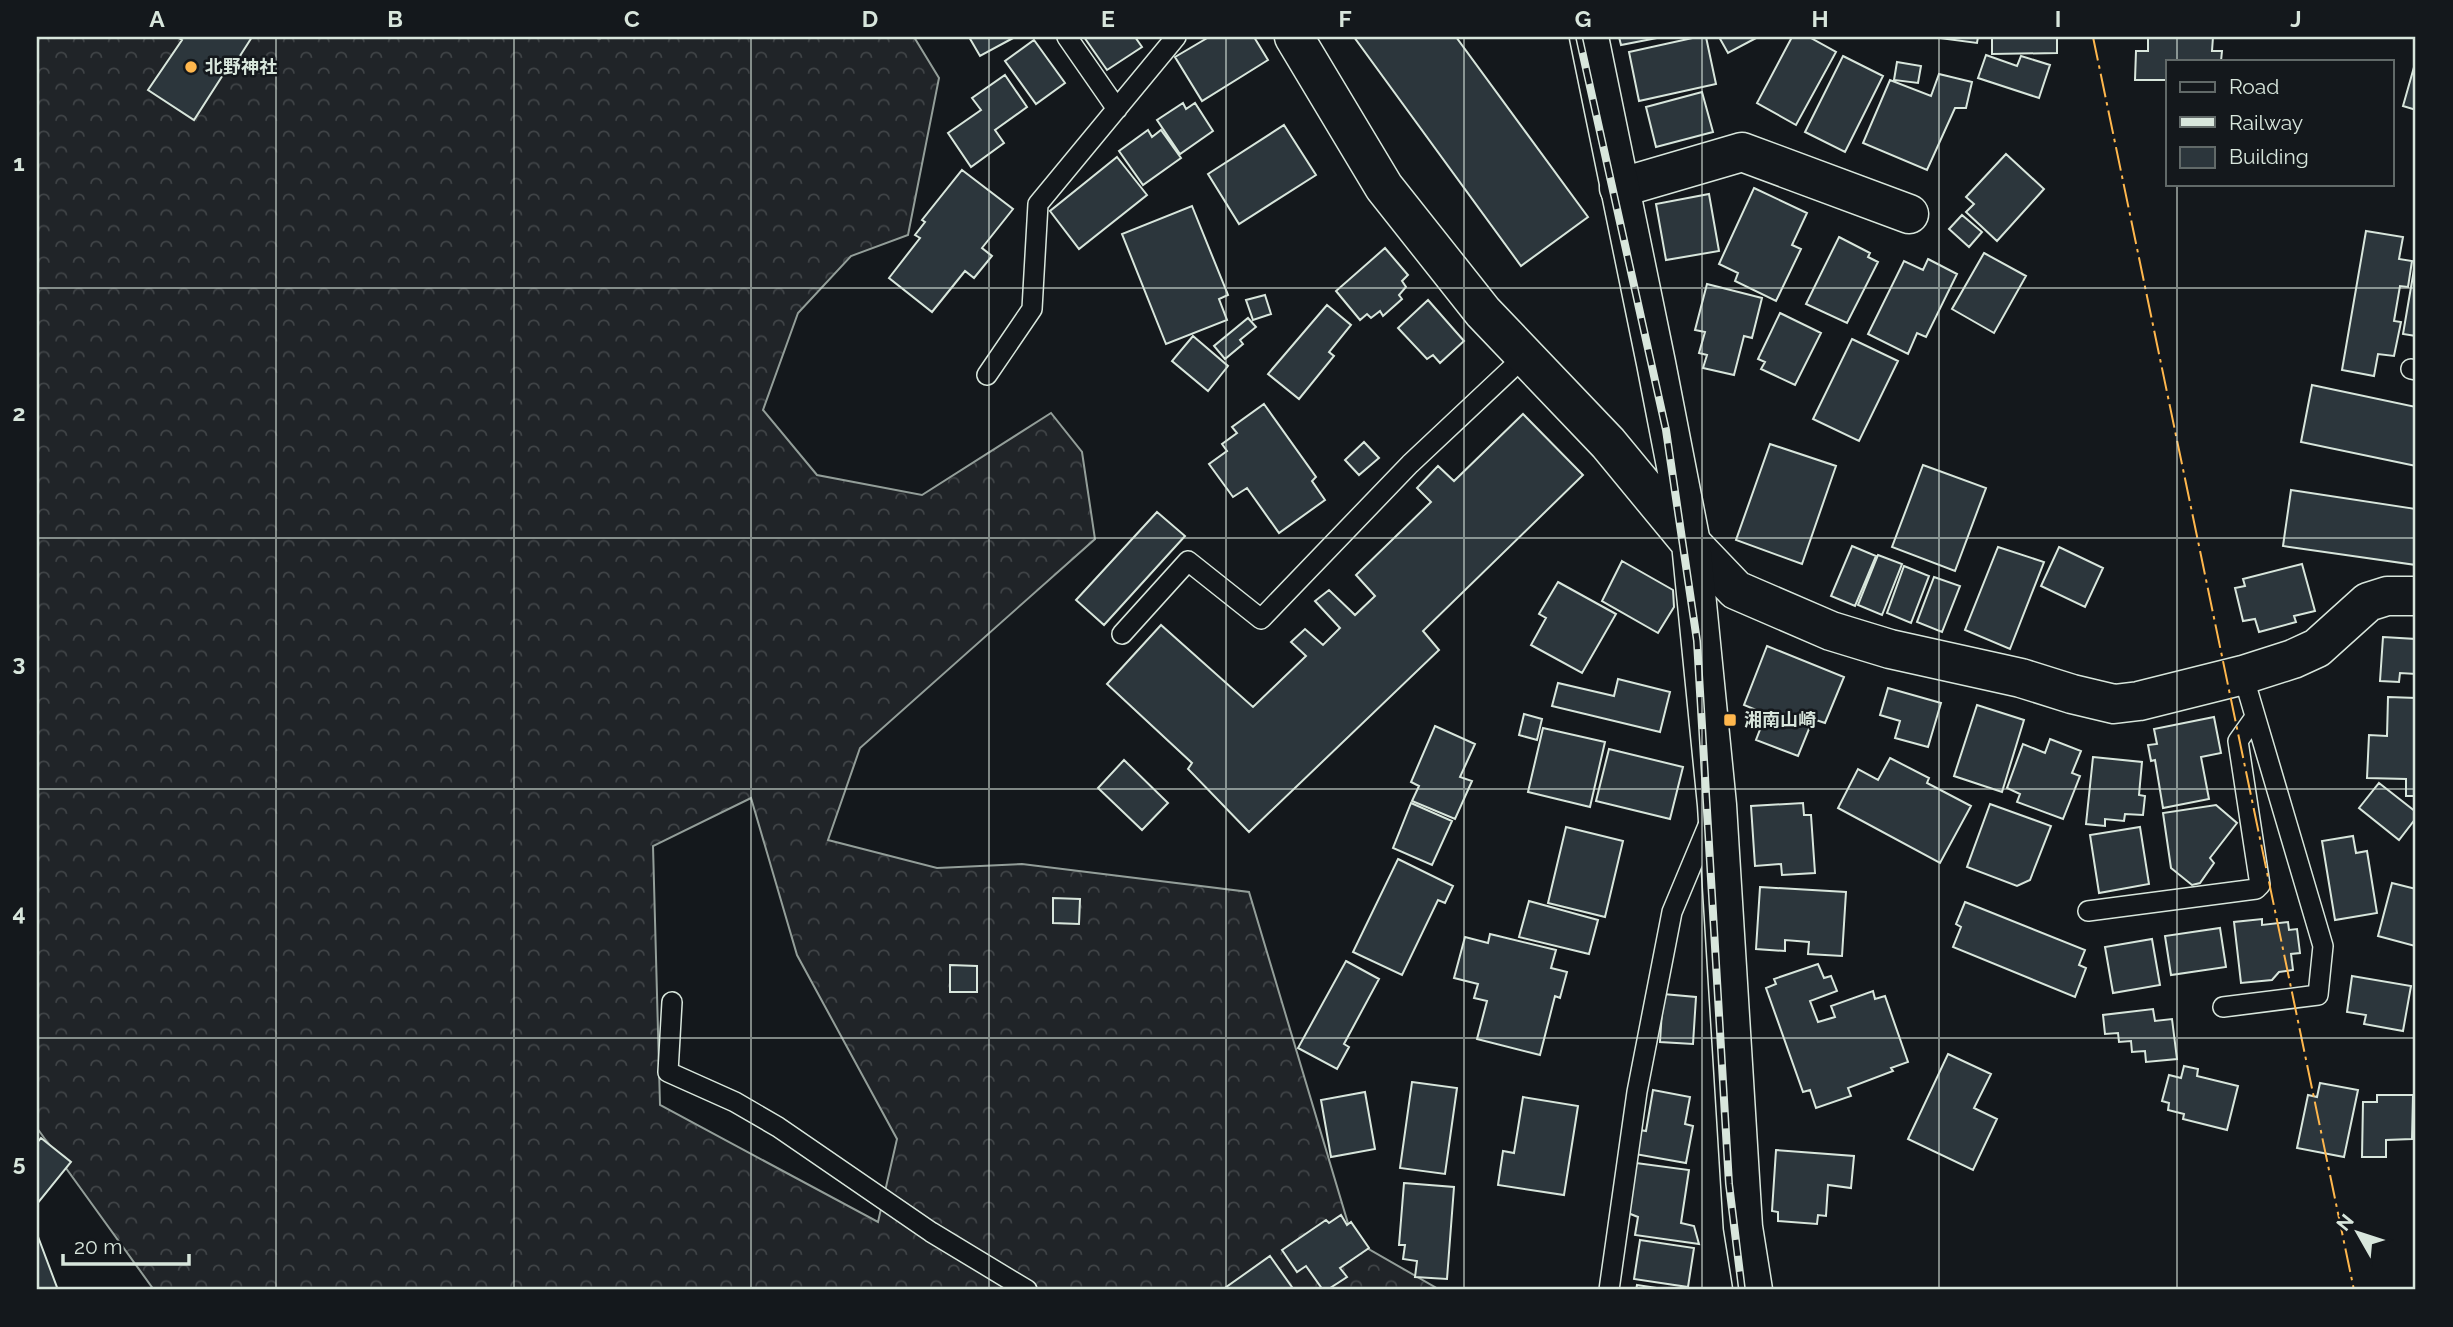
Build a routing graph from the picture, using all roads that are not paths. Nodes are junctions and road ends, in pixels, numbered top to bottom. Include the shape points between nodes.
1 (1067, 37) edge
2 (1176, 37) edge
3 (1294, 37) edge
4 (1589, 37) edge
5 (1116, 109) junction
6 (1619, 188) junction
7 (1909, 214) dead end
8 (1525, 356) junction
9 (987, 375) dead end
10 (1691, 543) junction
11 (2416, 596) edge
12 (1122, 634) dead end
13 (2243, 675) junction
14 (2255, 717) junction
15 (1717, 805) junction
16 (2088, 911) dead end
17 (672, 1002) dead end
18 (2223, 1007) dead end
19 (1027, 1290) edge
20 (1609, 1290) edge
21 (1753, 1290) edge

1 - 5 lane
2 - 5 lane
3 - 8 street via 1384,187 1483,312
4 - 6 street
5 - 9 lane via 1038,204 1032,309
6 - 7 street via 1742,152
6 - 10 street
8 - 10 street via 1608,443
8 - 12 lane via 1410,464 1261,619 1188,561
10 - 13 street via 1736,590 1831,631 2072,694 2114,704
10 - 15 street
11 - 13 street via 2387,596 2368,602 2317,648
13 - 14 lane
14 - 16 lane via 2238,741 2260,885
14 - 18 lane via 2323,946 2318,995
15 - 20 lane via 1672,912 1637,1092
15 - 21 street via 1743,1227
17 - 19 lane via 668,1072 778,1127

